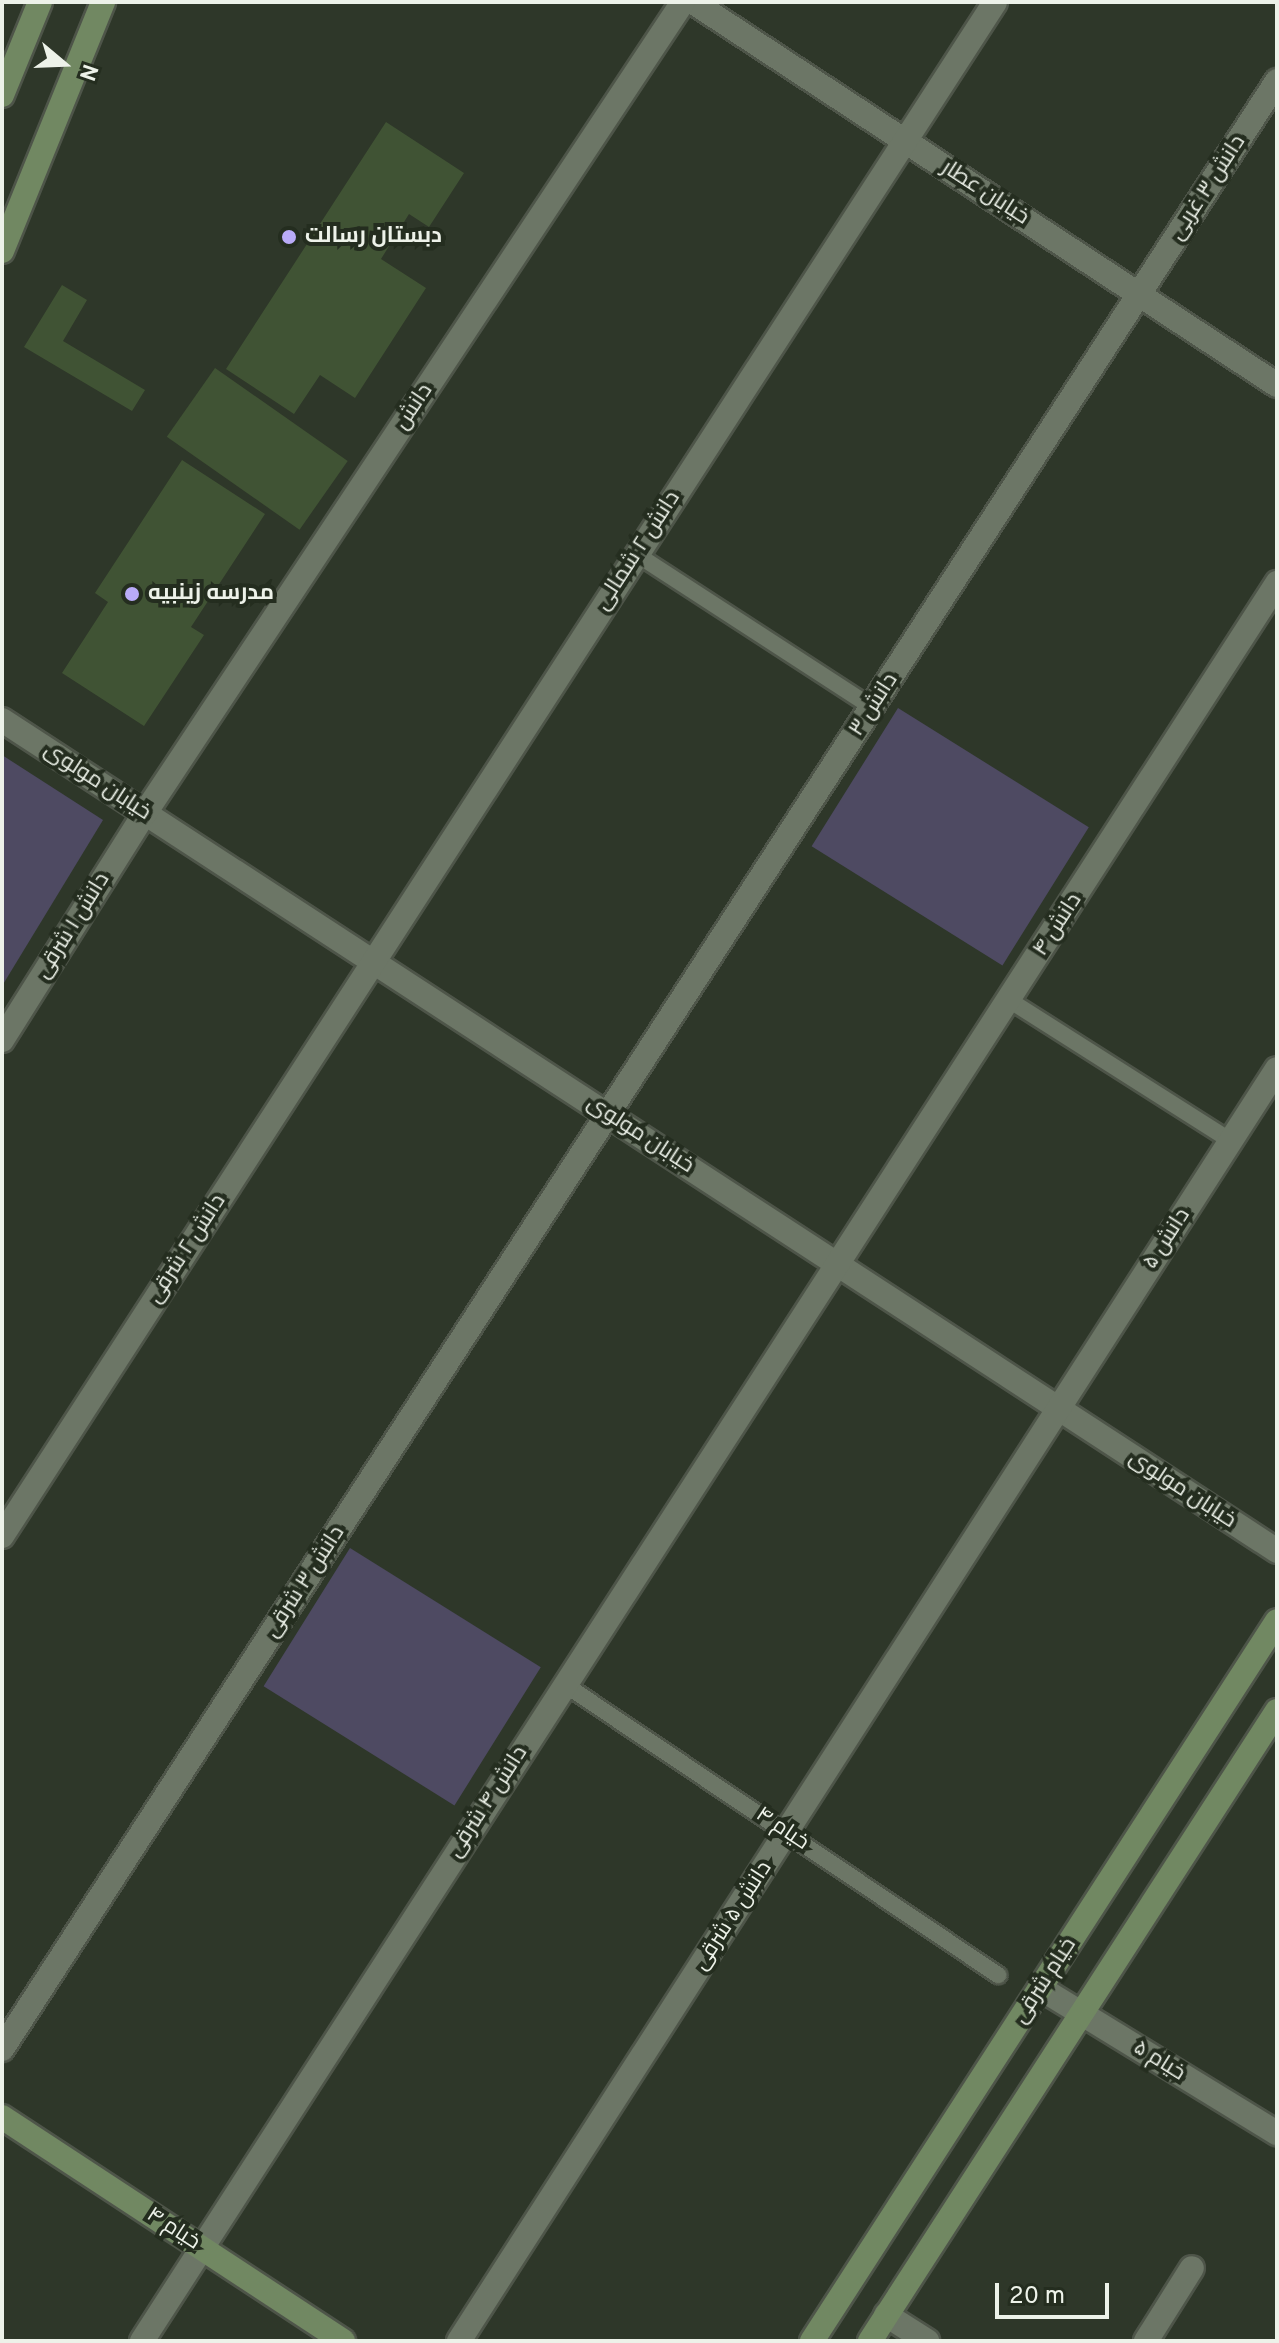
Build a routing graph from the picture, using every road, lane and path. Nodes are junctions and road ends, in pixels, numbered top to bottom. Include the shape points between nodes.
1 (40, 2) edge
2 (103, 2) edge
3 (683, 2) edge
4 (693, 2) edge
5 (995, 2) edge
6 (1277, 81) edge
7 (2, 95) edge
8 (903, 140) junction
9 (2, 251) edge
10 (1139, 294) junction
11 (1277, 385) edge
12 (636, 554) junction
13 (1277, 583) edge
14 (872, 707) junction
15 (2, 720) edge
16 (145, 813) junction
17 (373, 962) junction
18 (1009, 1000) junction
19 (2, 1040) edge
20 (1277, 1069) edge
21 (608, 1115) junction
22 (1230, 1140) junction
23 (836, 1264) junction
24 (1058, 1409) junction
25 (2, 1536) edge
26 (1277, 1551) edge
27 (1277, 1621) edge
28 (564, 1684) junction
29 (1277, 1711) edge
30 (787, 1833) junction
31 (998, 1975) dead end
32 (1040, 1988) junction
33 (1082, 2013) junction
34 (2, 2049) edge
35 (2, 2117) edge
36 (1277, 2133) edge
37 (201, 2247) junction
38 (1192, 2268) dead end
39 (886, 2315) junction
40 (142, 2341) edge
41 (343, 2341) edge
42 (459, 2341) edge
43 (812, 2341) edge
44 (870, 2341) edge
45 (927, 2341) edge
46 (1146, 2341) edge

1 - 7 street
2 - 9 street
3 - 16 street, دانش
4 - 8 street, خیابان عطار
5 - 8 street, دانش ۲ شمالی
6 - 10 street, دانش ۳ غربی
8 - 10 street, خیابان عطار
8 - 12 street, دانش ۲ شمالی
10 - 11 street, خیابان عطار
10 - 14 street, دانش ۳
12 - 14 lane
12 - 17 street, دانش ۲ شمالی
13 - 18 street, دانش ۴
14 - 21 street, دانش ۳
15 - 16 street, خیابان مولوی
16 - 17 street, خیابان مولوی
16 - 19 street, دانش ۱ شرقی
17 - 21 street, خیابان مولوی
17 - 25 street, دانش ۲ شرقی
18 - 22 lane
18 - 23 street, دانش ۴
20 - 22 street, دانش ۵
21 - 23 street, خیابان مولوی
21 - 34 street, دانش ۳ شرقی
22 - 24 street, دانش ۵
23 - 24 street, خیابان مولوی
23 - 28 street, دانش ۴ شرقی
24 - 26 street, خیابان مولوی
24 - 30 street, دانش ۵ شرقی
27 - 32 street, خیام شرقی
28 - 30 lane, خیام ۴
28 - 37 street, دانش ۴ شرقی
29 - 33 street
30 - 31 lane, خیام ۴
30 - 42 street, دانش ۵ شرقی
32 - 33 street, خیام ۵
32 - 43 street, خیام شرقی
33 - 36 street, خیام ۵
33 - 39 street
35 - 37 street, خیام ۴
37 - 40 street, دانش ۴ شرقی
37 - 41 street, خیام ۴
38 - 46 street
39 - 44 street
39 - 45 street

